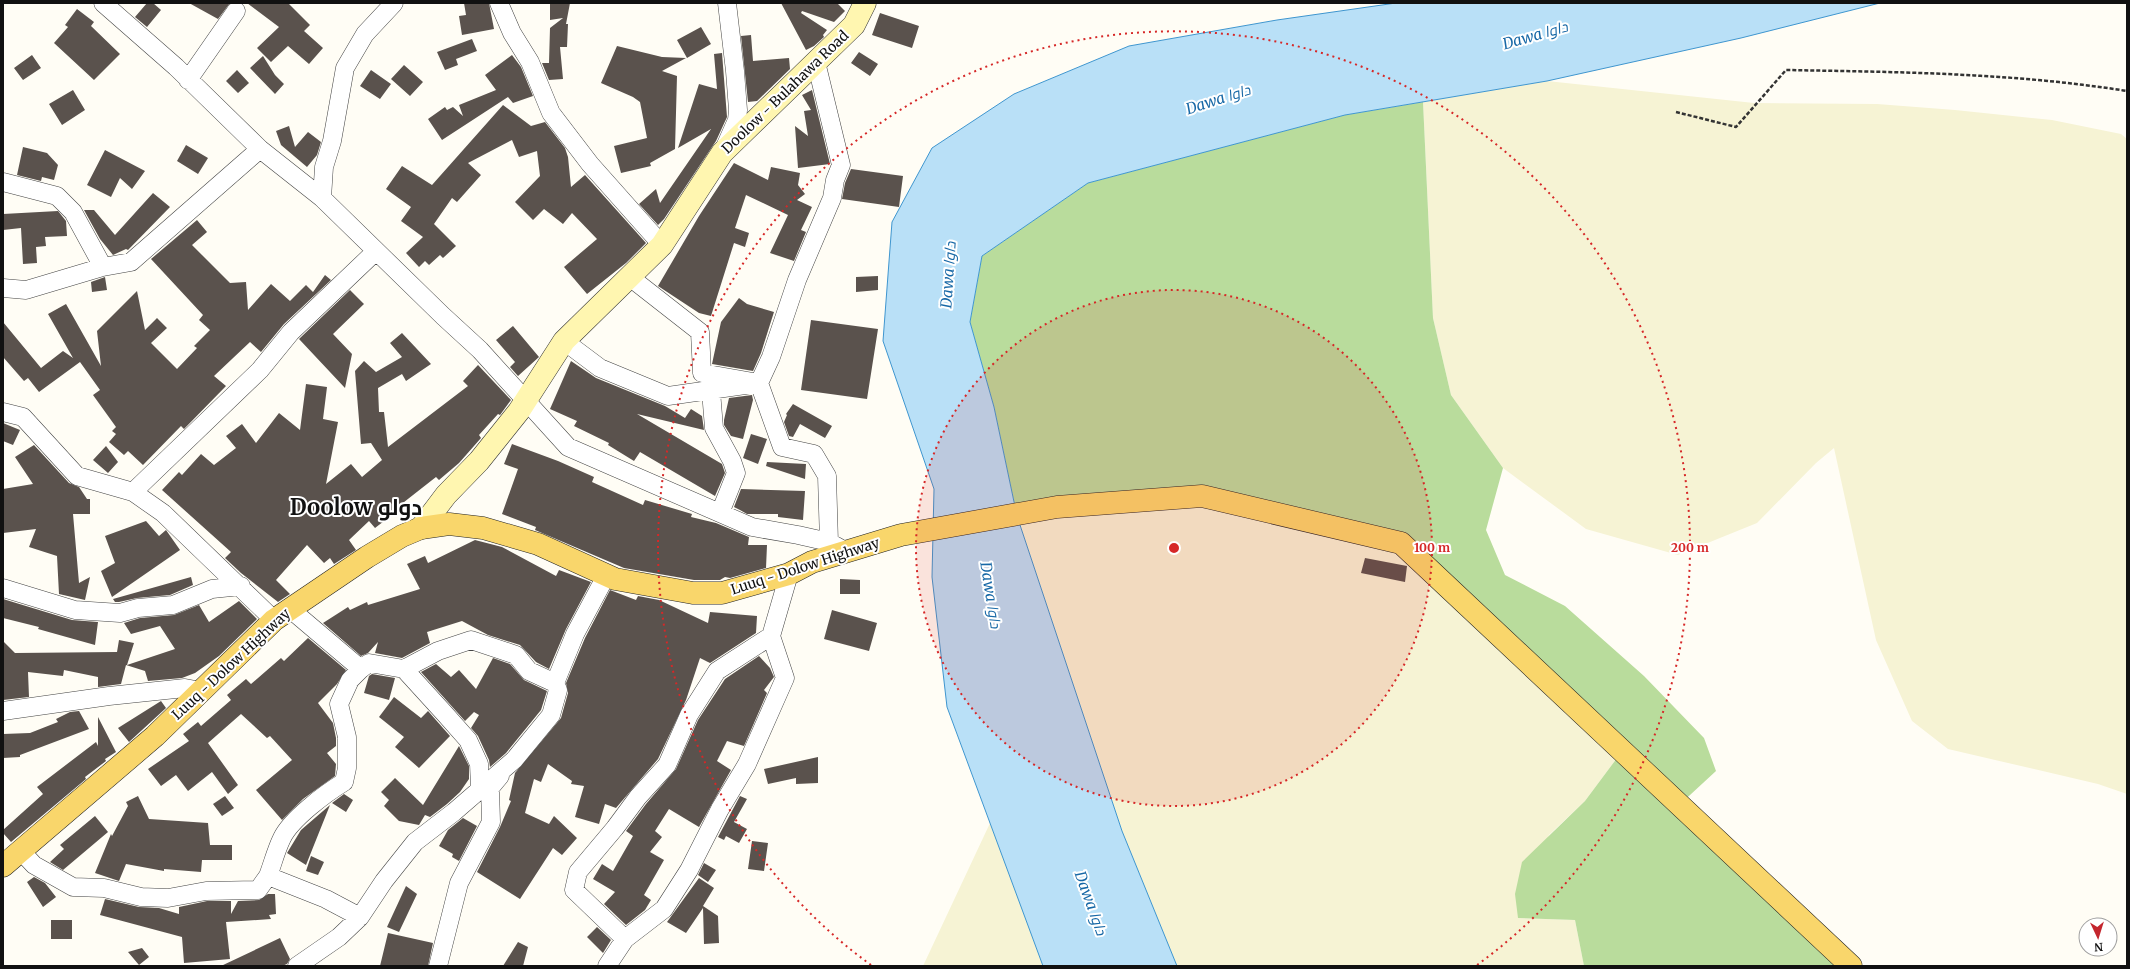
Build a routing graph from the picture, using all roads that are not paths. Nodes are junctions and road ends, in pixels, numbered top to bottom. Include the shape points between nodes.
1 (103, 3) edge
2 (394, 3) edge
3 (499, 3) edge
4 (727, 3) edge
5 (865, 3) edge
6 (236, 11) dead end
7 (816, 62) junction
8 (188, 80) junction
9 (260, 149) junction
10 (722, 153) junction
11 (3, 182) edge
12 (322, 198) junction
13 (662, 245) junction
14 (376, 251) junction
15 (103, 267) junction
16 (631, 278) junction
17 (3, 288) edge
18 (564, 341) junction
19 (759, 383) junction
20 (710, 391) junction
21 (526, 401) junction
22 (3, 412) edge
23 (133, 492) junction
24 (720, 513) junction
25 (421, 528) junction
26 (838, 547) junction
27 (606, 574) junction
28 (789, 574) junction
29 (241, 586) junction
30 (3, 588) edge
31 (281, 614) junction
32 (771, 636) junction
33 (404, 668) junction
34 (361, 669) junction
35 (555, 683) junction
36 (201, 691) junction
37 (3, 711) edge
38 (514, 760) junction
39 (480, 788) junction
40 (21, 851) junction
41 (3, 866) edge
42 (268, 876) junction
43 (360, 917) junction
44 (625, 939) junction
45 (297, 966) edge
46 (438, 966) edge
47 (607, 966) edge
48 (1851, 966) edge

1 - 8 street
2 - 12 street via 365,34 345,68 332,141 324,167
3 - 13 street via 512,33 530,62 551,113 590,164
4 - 10 street via 738,110 737,120
5 - 7 main road, Doolow - Bulahawa Road via 854,25
6 - 8 street
7 - 10 main road, Doolow - Bulahawa Road
7 - 19 street via 841,165 832,198
8 - 9 street
9 - 12 street
9 - 15 street via 131,262
10 - 13 main road, Doolow - Bulahawa Road
11 - 15 street via 57,196 73,212
12 - 14 street
13 - 16 main road, Doolow - Bulahawa Road
14 - 21 street via 480,350
14 - 23 street via 291,332 260,370
15 - 17 street via 26,290
16 - 18 main road, Doolow - Bulahawa Road
16 - 19 street via 700,332 702,373
18 - 20 street via 600,368 668,396
18 - 21 main road, Doolow - Bulahawa Road
19 - 20 street
19 - 26 street via 782,447 814,454 827,476
20 - 24 street via 714,428 736,473
21 - 24 street via 568,448
21 - 25 main road, Doolow - Bulahawa Road via 480,461 446,495
22 - 23 street via 23,417 77,476
23 - 29 street via 162,513
24 - 26 street via 752,527 798,535
25 - 27 main road, Luuq - Dolow Highway via 449,524 483,528 538,544
25 - 31 main road, Luuq - Dolow Highway via 367,557
26 - 28 main road, Luuq - Dolow Highway
26 - 48 main road, Luuq - Dolow Highway via 1057,507 1202,496 1401,543
27 - 28 main road, Luuq - Dolow Highway via 615,579 693,593 722,593
27 - 35 street via 575,634
28 - 32 street
29 - 30 street via 212,589 173,606 138,608 120,613 75,610
29 - 31 street
31 - 34 street
31 - 36 main road, Luuq - Dolow Highway
32 - 44 street via 785,678 748,764 720,809 689,870 664,909
32 - 44 street via 717,671 689,715 667,765 578,872 574,890
33 - 34 street via 369,663
33 - 35 street via 438,651 471,640 516,655 530,671
33 - 39 street via 468,740 479,764
34 - 42 street via 350,680 339,704 347,737 347,768 344,782 308,808 283,836
35 - 38 street via 558,690 551,715
36 - 37 street via 185,688
36 - 40 main road, Luuq - Dolow Highway via 155,736
38 - 39 street
38 - 46 street via 490,788 491,822 459,883
39 - 43 street via 415,842
40 - 41 main road, Luuq - Dolow Highway
40 - 42 street via 34,865 73,887 104,888 141,897 168,898 206,891 258,890
42 - 43 street via 326,899
43 - 45 street via 339,938
44 - 47 street

